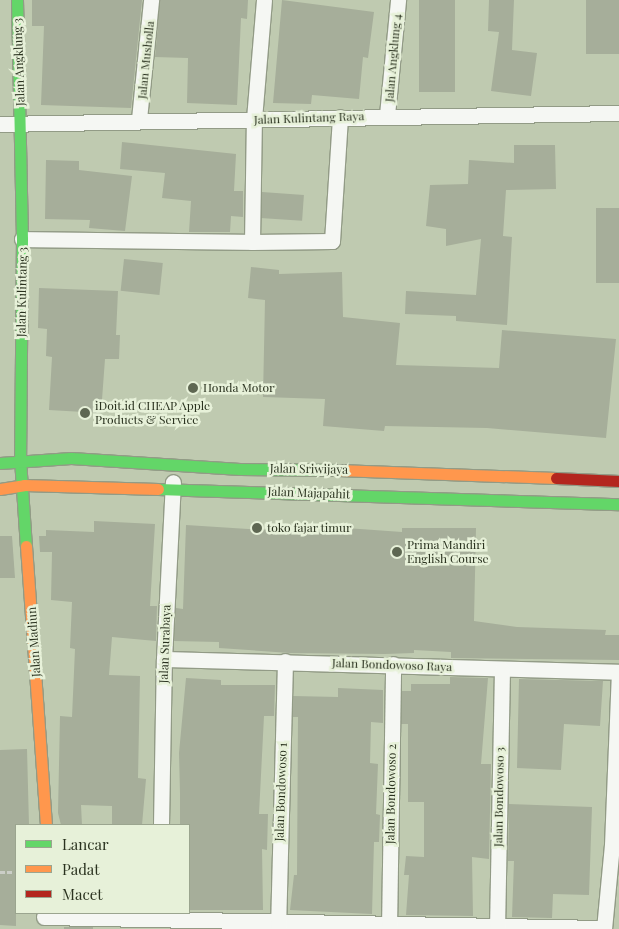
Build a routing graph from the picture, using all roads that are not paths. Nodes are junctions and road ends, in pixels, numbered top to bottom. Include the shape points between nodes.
1 (17, 0) edge
2 (151, 0) edge
3 (264, 0) edge
4 (398, 0) edge
5 (619, 113) edge
6 (387, 115) junction
7 (340, 117) junction
8 (140, 119) junction
9 (254, 119) junction
10 (0, 124) edge
11 (21, 124) junction
12 (22, 238) junction
13 (252, 242) junction
14 (20, 459) junction
15 (0, 463) edge
16 (173, 463) junction
17 (527, 476) junction
18 (619, 481) edge
19 (24, 485) junction
20 (0, 489) edge
21 (173, 489) junction
22 (525, 500) junction
23 (619, 504) edge
24 (164, 659) junction
25 (285, 661) junction
26 (393, 664) junction
27 (502, 669) junction
28 (619, 672) edge
29 (46, 824) edge
30 (161, 824) edge
31 (44, 920) edge
32 (160, 920) edge
33 (278, 926) edge
34 (389, 926) edge
35 (497, 927) edge
36 (604, 929) edge

1 - 11 main road, Jalan Angklung 3
2 - 8 street, Jalan Musholla
3 - 9 street
4 - 6 street, Jalan Angklung 4
5 - 6 street, Jalan Kulintang Raya
6 - 7 street, Jalan Kulintang Raya
7 - 9 street, Jalan Kulintang Raya
7 - 13 street via 332,241
8 - 9 street, Jalan Kulintang Raya
8 - 11 street, Jalan Kulintang Raya
9 - 13 street
10 - 11 street, Jalan Kulintang Raya
11 - 12 main road, Jalan Kulintang 3
12 - 13 street
12 - 14 main road, Jalan Kulintang 3
14 - 15 main road, Jalan Sriwijaya
14 - 16 main road, Jalan Sriwijaya
14 - 19 main road, Jalan Madiun
16 - 17 main road, Jalan Sriwijaya via 240,469
16 - 21 street, Jalan Surabaya
17 - 18 main road, Jalan Sriwijaya
17 - 22 main road
19 - 20 main road, Jalan Majapahit
19 - 21 main road, Jalan Majapahit
19 - 29 main road, Jalan Madiun
21 - 22 main road, Jalan Majapahit
21 - 24 street, Jalan Surabaya
22 - 23 main road, Jalan Majapahit
24 - 25 street, Jalan Bondowoso Raya
24 - 30 street, Jalan Surabaya
25 - 26 street, Jalan Bondowoso Raya
25 - 33 street, Jalan Bondowoso 1
26 - 27 street, Jalan Bondowoso Raya
26 - 34 street, Jalan Bondowoso 2
27 - 28 street, Jalan Bondowoso Raya
27 - 35 street, Jalan Bondowoso 3
28 - 36 street via 612,846
31 - 32 street
32 - 33 street
33 - 34 street
34 - 35 street
35 - 36 street

